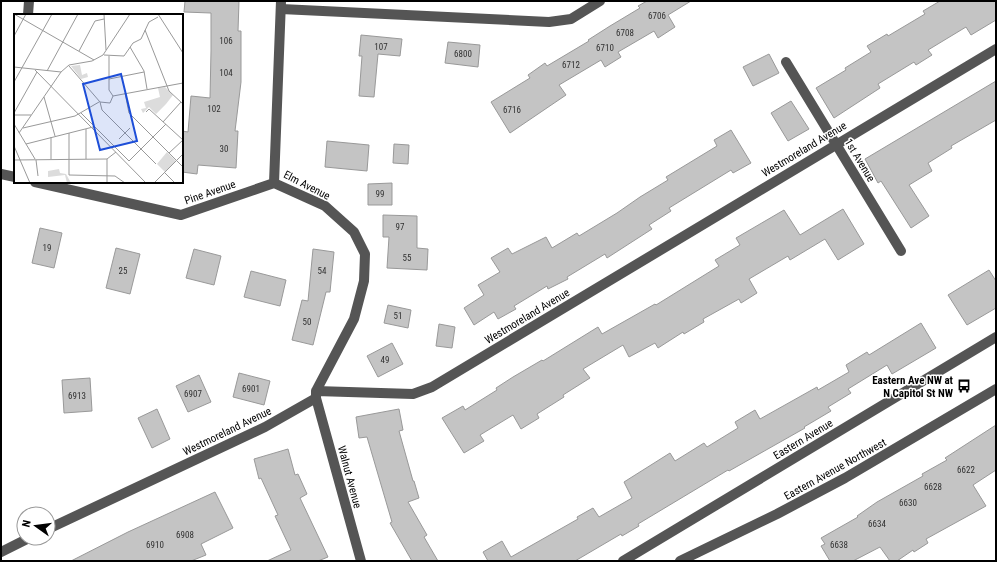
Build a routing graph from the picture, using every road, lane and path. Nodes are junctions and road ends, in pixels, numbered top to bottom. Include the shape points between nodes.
1 (29, 1) edge
2 (600, 1) edge
3 (281, 5) edge
4 (28, 14) edge
5 (996, 49) edge
6 (786, 62) dead end
7 (836, 144) junction
8 (1, 174) edge
9 (14, 177) edge
10 (40, 183) edge
11 (274, 183) junction
12 (901, 251) dead end
13 (996, 337) edge
14 (996, 389) edge
15 (316, 395) junction
16 (56, 525) edge
17 (16, 544) edge
18 (1, 552) edge
19 (361, 561) edge
20 (623, 561) edge
21 (680, 561) edge

1 - 4 street
2 - 3 street via 571,19 549,22
3 - 11 street, Elm Avenue
5 - 7 street, Westmoreland Avenue
6 - 7 street, 1st Avenue
7 - 12 street, 1st Avenue
7 - 15 street, Westmoreland Avenue via 432,387 413,394
8 - 9 street
10 - 11 street, Pine Avenue via 181,215
11 - 15 street, Elm Avenue via 325,206 354,232 365,254 364,281 354,319
13 - 20 street, Eastern Avenue
14 - 21 street, Eastern Avenue Northwest via 845,478
15 - 16 street, Westmoreland Avenue via 265,427
15 - 19 street, Walnut Avenue
17 - 18 street

